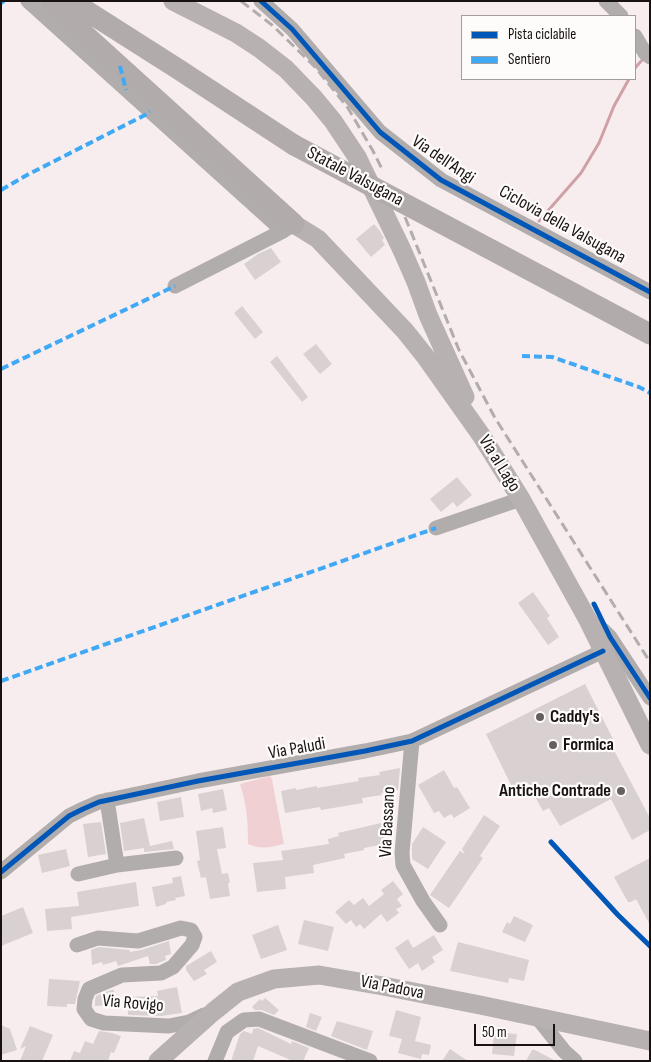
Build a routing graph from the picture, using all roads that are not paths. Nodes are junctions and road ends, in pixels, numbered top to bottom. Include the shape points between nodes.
1 (28, 1) edge
2 (51, 1) edge
3 (71, 1) edge
4 (95, 1) edge
5 (173, 1) edge
6 (260, 1) edge
7 (606, 1) edge
8 (620, 15) edge
9 (636, 38) edge
10 (650, 57) edge
11 (297, 140) junction
12 (288, 227) junction
13 (175, 286) dead end
14 (650, 292) edge
15 (425, 307) junction
16 (650, 322) edge
17 (405, 331) junction
18 (650, 334) edge
19 (419, 348) junction
20 (481, 435) junction
21 (521, 499) junction
22 (436, 528) dead end
23 (588, 620) junction
24 (603, 651) junction
25 (650, 698) edge
26 (412, 741) junction
27 (650, 745) edge
28 (107, 800) junction
29 (176, 858) dead end
30 (117, 865) junction
31 (1, 872) edge
32 (78, 874) dead end
33 (440, 925) dead end
34 (77, 944) dead end
35 (213, 1012) junction
36 (537, 1017) junction
37 (650, 1041) edge
38 (158, 1061) edge
39 (215, 1061) edge
40 (370, 1061) edge
41 (575, 1061) edge

1 - 12 street
2 - 12 highway
3 - 11 highway, Statale Valsugana
4 - 11 highway, Statale Valsugana
5 - 15 main road via 259,48 286,69 333,121 357,157 402,250
6 - 14 street, Via dell'Angi via 292,29 380,132 441,180
7 - 8 street
9 - 10 street
11 - 16 highway, Statale Valsugana
11 - 18 highway, Statale Valsugana, bridge
12 - 13 street
12 - 17 main road, Via al Lago via 318,239
15 - 17 main road
15 - 19 main road via 425,329
15 - 20 main road
17 - 19 main road, Via al Lago
19 - 20 main road, Via al Lago
20 - 21 main road, Via al Lago
21 - 22 street
21 - 23 main road, Via al Lago
23 - 24 main road, Via al Lago
23 - 25 street via 610,638
24 - 26 street, Via Paludi
24 - 27 main road, Via al Lago
26 - 28 street, Via Paludi
26 - 33 street, Via Bassano via 403,865
28 - 30 street
28 - 31 street, Via Paludi via 69,816
29 - 30 street
30 - 32 street
34 - 35 street, Via Rovigo via 98,938 138,941 181,928 191,930 195,937 192,945 173,967 161,973 122,975 89,989 84,1009 91,1019 104,1023 169,1026
35 - 36 main road, Via Padova via 238,992 274,979 319,975
35 - 38 main road, Via Padova
36 - 37 main road, Via Padova
36 - 41 street
39 - 40 street via 227,1032 244,1020 259,1019

